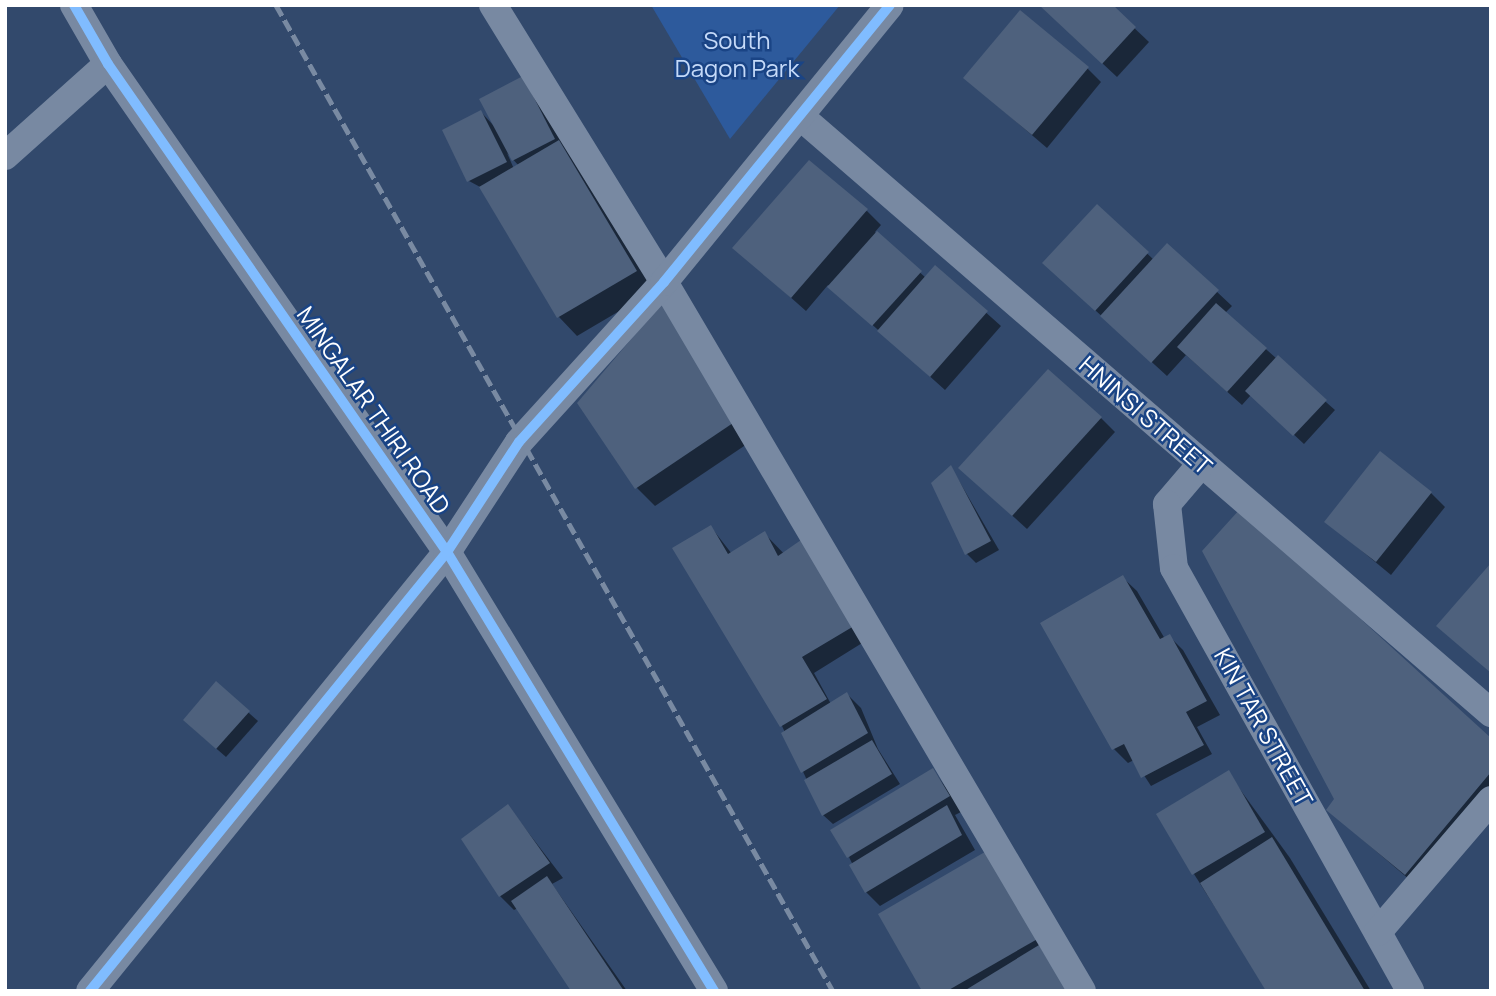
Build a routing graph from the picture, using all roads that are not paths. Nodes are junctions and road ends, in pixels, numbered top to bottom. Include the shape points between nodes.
1 (74, 5) edge
2 (493, 5) edge
3 (890, 5) edge
4 (108, 64) junction
5 (802, 117) junction
6 (5, 156) edge
7 (664, 282) junction
8 (1202, 463) junction
9 (447, 552) junction
10 (1491, 713) edge
11 (1491, 800) edge
12 (1378, 932) junction
13 (90, 991) edge
14 (714, 991) edge
15 (1083, 991) edge
16 (1409, 991) edge

1 - 4 street, MINGALAR THIRI ROAD
2 - 7 street
3 - 5 street
4 - 6 street
4 - 9 street, MINGALAR THIRI ROAD
5 - 7 street
5 - 8 street, HNINSI STREET
7 - 9 street via 519,442
7 - 15 street
8 - 10 street, HNINSI STREET
8 - 12 street, KIN TAR STREET via 1167,504 1174,568
9 - 13 street
9 - 14 street, MINGALAR THIRI ROAD
11 - 12 street
12 - 16 street, KIN TAR STREET

